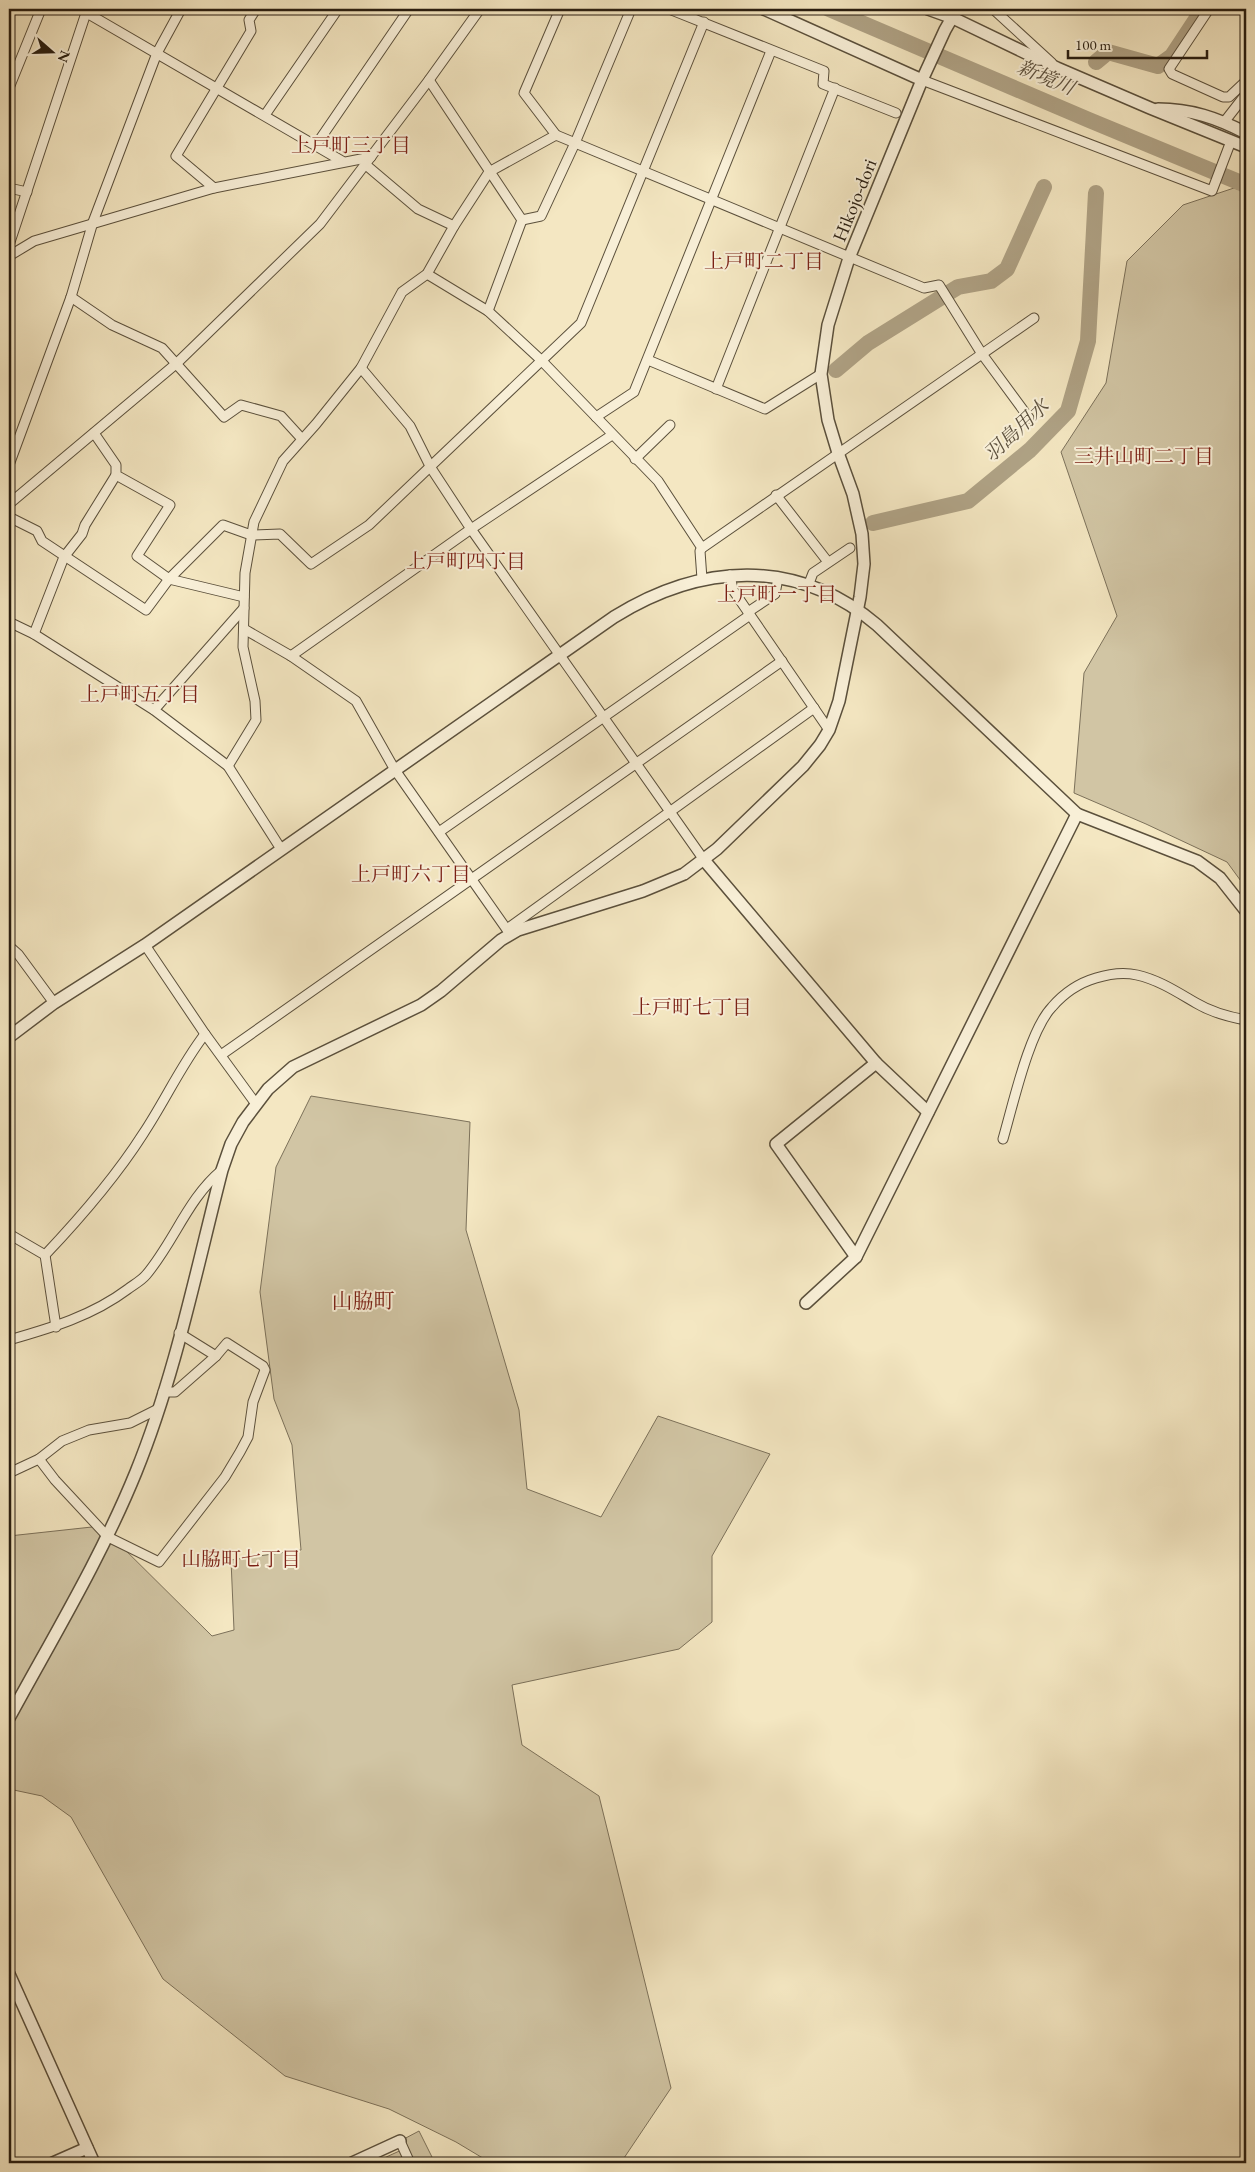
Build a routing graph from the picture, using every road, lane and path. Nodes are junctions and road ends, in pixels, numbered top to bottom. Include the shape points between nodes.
1 (41, 9) edge
2 (181, 9) edge
3 (256, 9) edge
4 (338, 9) edge
5 (409, 9) edge
6 (480, 9) edge
7 (560, 9) edge
8 (631, 9) edge
9 (669, 9) edge
10 (764, 9) edge
11 (928, 9) edge
12 (993, 9) edge
13 (1209, 9) edge
14 (85, 10) edge
15 (955, 13) edge
16 (704, 22) junction
17 (771, 51) junction
18 (157, 53) junction
19 (1057, 68) junction
20 (429, 80) junction
21 (922, 80) junction
22 (1246, 81) edge
23 (9, 88) edge
24 (218, 88) junction
25 (835, 88) junction
26 (1246, 94) edge
27 (1150, 108) junction
28 (896, 113) dead end
29 (265, 116) junction
30 (1225, 122) junction
31 (1246, 133) edge
32 (556, 135) junction
33 (1231, 141) junction
34 (574, 143) junction
35 (316, 145) junction
36 (1246, 147) edge
37 (371, 156) junction
38 (342, 161) junction
39 (366, 165) junction
40 (489, 172) junction
41 (643, 172) junction
42 (9, 188) edge
43 (214, 188) junction
44 (27, 192) junction
45 (711, 201) junction
46 (522, 220) junction
47 (93, 222) junction
48 (454, 226) junction
49 (778, 228) junction
50 (9, 245) edge
51 (9, 256) edge
52 (850, 258) junction
53 (427, 274) junction
54 (71, 296) junction
55 (488, 310) junction
56 (1034, 318) dead end
57 (982, 354) junction
58 (541, 360) junction
59 (648, 360) junction
60 (177, 363) junction
61 (361, 368) junction
62 (822, 374) junction
63 (716, 389) junction
64 (596, 417) junction
65 (1029, 418) dead end
66 (670, 425) dead end
67 (94, 432) junction
68 (612, 435) junction
69 (302, 439) junction
70 (838, 454) junction
71 (635, 459) junction
72 (9, 465) edge
73 (431, 468) junction
74 (116, 475) junction
75 (776, 495) junction
76 (9, 504) edge
77 (9, 517) edge
78 (471, 530) junction
79 (251, 534) junction
80 (702, 548) junction
81 (850, 548) dead end
82 (64, 557) junction
83 (828, 562) junction
84 (730, 576) junction
85 (778, 578) junction
86 (169, 579) junction
87 (702, 579) junction
88 (808, 586) junction
89 (244, 597) junction
90 (244, 608) junction
91 (858, 609) junction
92 (749, 613) junction
93 (9, 622) edge
94 (244, 629) junction
95 (34, 634) junction
96 (559, 655) junction
97 (291, 656) junction
98 (782, 661) junction
99 (814, 708) junction
100 (154, 710) junction
101 (602, 717) junction
102 (829, 730) junction
103 (636, 765) junction
104 (228, 766) junction
105 (395, 770) junction
106 (669, 812) junction
107 (1077, 814) junction
108 (439, 832) junction
109 (281, 849) junction
110 (704, 860) junction
111 (472, 879) junction
112 (1246, 911) edge
113 (508, 932) junction
114 (145, 945) junction
115 (9, 946) edge
116 (54, 1003) junction
117 (1246, 1020) edge
118 (205, 1034) junction
119 (9, 1037) edge
120 (221, 1055) junction
121 (876, 1063) junction
122 (256, 1104) junction
123 (928, 1112) junction
124 (1003, 1139) dead end
125 (222, 1170) junction
126 (9, 1234) edge
127 (45, 1255) junction
128 (856, 1257) junction
129 (806, 1303) dead end
130 (56, 1327) junction
131 (179, 1333) junction
132 (9, 1340) edge
133 (216, 1356) junction
134 (163, 1392) junction
135 (158, 1409) junction
136 (40, 1459) junction
137 (9, 1473) edge
138 (108, 1537) junction
139 (9, 1718) edge
140 (9, 1974) edge
141 (400, 2141) joint
142 (87, 2148) junction
143 (53, 2163) edge
144 (94, 2163) edge
145 (352, 2163) edge
146 (410, 2163) edge

1 - 23 street
2 - 18 street
3 - 24 street via 249,20 251,31
4 - 29 street
5 - 35 street
6 - 20 street
7 - 32 street via 524,92
8 - 34 street
9 - 16 street
10 - 21 street
11 - 15 street
12 - 19 street
13 - 22 street via 1169,69 1172,74 1229,97
14 - 18 street
14 - 44 street
15 - 19 street
15 - 21 street, Hikojo-dori
16 - 17 street
16 - 41 street
17 - 25 street via 824,71 823,84
17 - 45 street
18 - 24 street
18 - 47 street
19 - 27 street
20 - 37 street
20 - 40 street
21 - 33 street via 1212,191
21 - 52 street, Hikojo-dori
24 - 29 street
24 - 43 street via 176,156
25 - 28 street
25 - 49 street
26 - 30 street
27 - 30 street via 1182,109
27 - 33 street
29 - 35 street
30 - 31 street
32 - 34 street
32 - 40 street
33 - 36 street
34 - 41 street
34 - 46 street via 541,216
35 - 38 street
37 - 38 street
37 - 39 street
38 - 43 street
39 - 48 street via 418,209
39 - 60 street via 320,224
40 - 46 street
40 - 48 street
41 - 45 street
41 - 58 street via 581,323
42 - 44 street
43 - 47 street
44 - 50 street
45 - 49 street
45 - 59 street
46 - 55 street
47 - 51 street via 34,241
47 - 54 street
48 - 53 street
49 - 52 street
49 - 63 street
52 - 57 street via 924,288 940,285
52 - 62 street, Hikojo-dori via 828,325
53 - 55 street
53 - 61 street via 402,292
54 - 60 street via 112,325 162,348
54 - 72 street
55 - 58 street
56 - 57 street
57 - 65 street
57 - 70 street
58 - 64 street
58 - 73 street
59 - 63 street
59 - 64 street via 634,392
60 - 67 street
60 - 69 street via 224,417 242,405 281,416
61 - 69 street
61 - 73 street via 410,426
62 - 63 street via 765,409
62 - 70 street, Hikojo-dori via 828,420
64 - 68 street
66 - 71 street
67 - 74 street via 116,465
67 - 76 street
68 - 71 street
68 - 78 street
69 - 79 street via 283,461 262,502
70 - 75 street
70 - 91 street, Hikojo-dori via 853,494 862,534 864,564
71 - 80 street via 658,482
73 - 78 street
73 - 79 street via 369,525 311,564 280,534
74 - 82 street via 82,534
74 - 86 street via 170,505 137,556
75 - 80 street
75 - 83 street
77 - 82 street via 37,531 42,541
78 - 96 street
78 - 97 street
79 - 86 street via 223,525
79 - 89 street
80 - 87 street
81 - 83 street
82 - 86 street via 146,610
82 - 95 street
83 - 88 street via 813,573
84 - 85 street
84 - 87 street
84 - 92 street via 733,590
85 - 88 street
85 - 92 street via 775,594
86 - 89 street
87 - 96 street via 646,598
88 - 91 street
89 - 90 street
90 - 94 street
90 - 100 street
91 - 102 street, Hikojo-dori via 840,701
91 - 107 street
92 - 98 street
92 - 101 street
93 - 95 street
94 - 97 street
94 - 104 street via 243,647 256,720
95 - 100 street
96 - 101 street
96 - 105 street
97 - 105 street via 356,701
98 - 99 street
98 - 103 street
99 - 102 street
99 - 106 street
100 - 104 street
101 - 103 street
101 - 108 street
102 - 110 street, Hikojo-dori via 803,766
103 - 106 street
103 - 111 street
104 - 109 street
105 - 108 street
105 - 109 street
106 - 110 street
106 - 113 street
107 - 112 street via 1198,861 1220,878
107 - 123 street
108 - 111 street
109 - 114 street
110 - 113 street, Hikojo-dori via 664,884
110 - 121 street
111 - 113 street
111 - 120 street
113 - 122 street, Hikojo-dori via 421,1005 293,1068 281,1076
114 - 116 street
114 - 118 street
115 - 116 street
116 - 119 street
117 - 124 street via 1197,1004 1168,986 1137,975 1103,975 1084,981 1065,994 1043,1019 1029,1052
118 - 120 street
118 - 127 street via 188,1055 142,1136 95,1199
120 - 122 street
121 - 123 street
121 - 128 street via 776,1144
122 - 125 street, Hikojo-dori via 231,1144
123 - 128 street
125 - 130 street via 206,1183 145,1276 96,1310
125 - 131 street, Hikojo-dori
126 - 127 street
127 - 130 street
128 - 129 street
130 - 132 street
131 - 133 street
131 - 134 street, Hikojo-dori
133 - 134 street via 175,1392
133 - 138 street via 227,1344 265,1370 253,1402 248,1436 240,1452 225,1477 159,1562
134 - 135 street, Hikojo-dori
135 - 136 street via 130,1423 89,1430 62,1441
135 - 138 street, Hikojo-dori
136 - 137 street
136 - 138 street
138 - 139 street, Hikojo-dori
140 - 142 street
141 - 145 street
141 - 146 street
142 - 143 street
142 - 144 street

